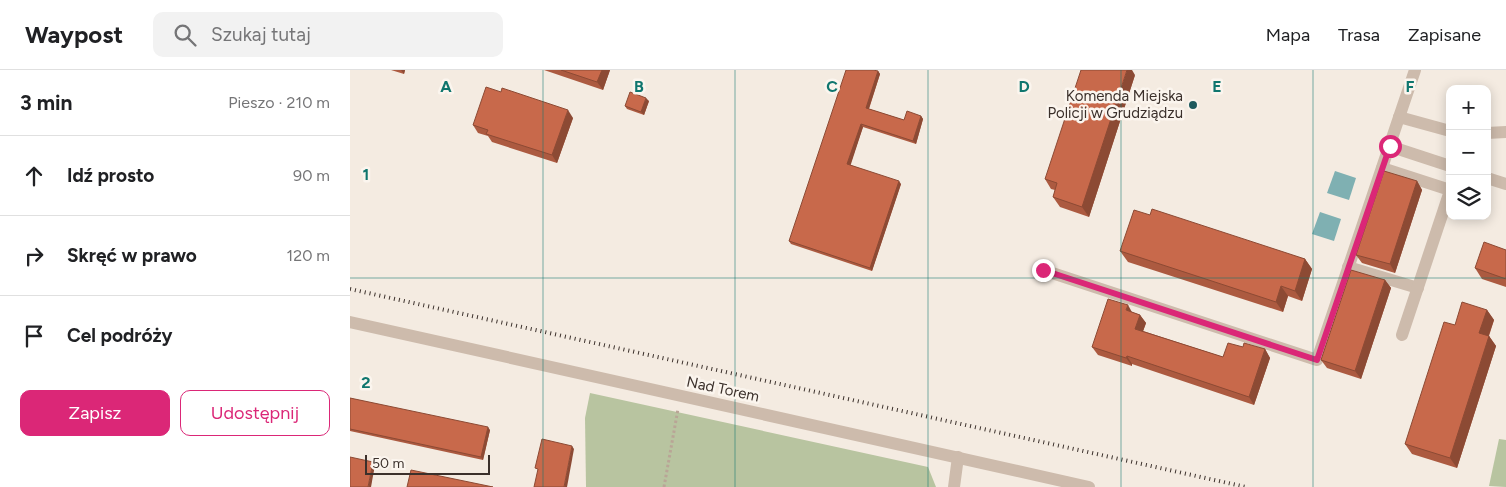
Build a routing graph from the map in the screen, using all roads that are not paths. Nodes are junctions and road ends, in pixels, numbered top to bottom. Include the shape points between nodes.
1 (1415, 70) edge
2 (1399, 117) junction
3 (1446, 130) edge
4 (1506, 132) edge
5 (1491, 133) edge
6 (1390, 146) junction
7 (1446, 165) edge
8 (1382, 168) junction
9 (1491, 179) edge
10 (1506, 184) edge
11 (1446, 189) edge
12 (1446, 202) edge
13 (1348, 267) junction
14 (1043, 270) dead end
15 (1418, 288) junction
16 (350, 322) edge
17 (1402, 335) dead end
18 (958, 457) junction
19 (954, 487) edge
20 (1089, 487) edge

1 - 2 street
2 - 3 street
2 - 6 street
4 - 5 street
6 - 7 street
6 - 8 street
8 - 11 street
8 - 13 street
9 - 10 street
12 - 15 street
13 - 14 street via 1317,360
13 - 15 street
15 - 17 street
16 - 18 street, Nad Torem
18 - 19 street
18 - 20 street, Nad Torem

